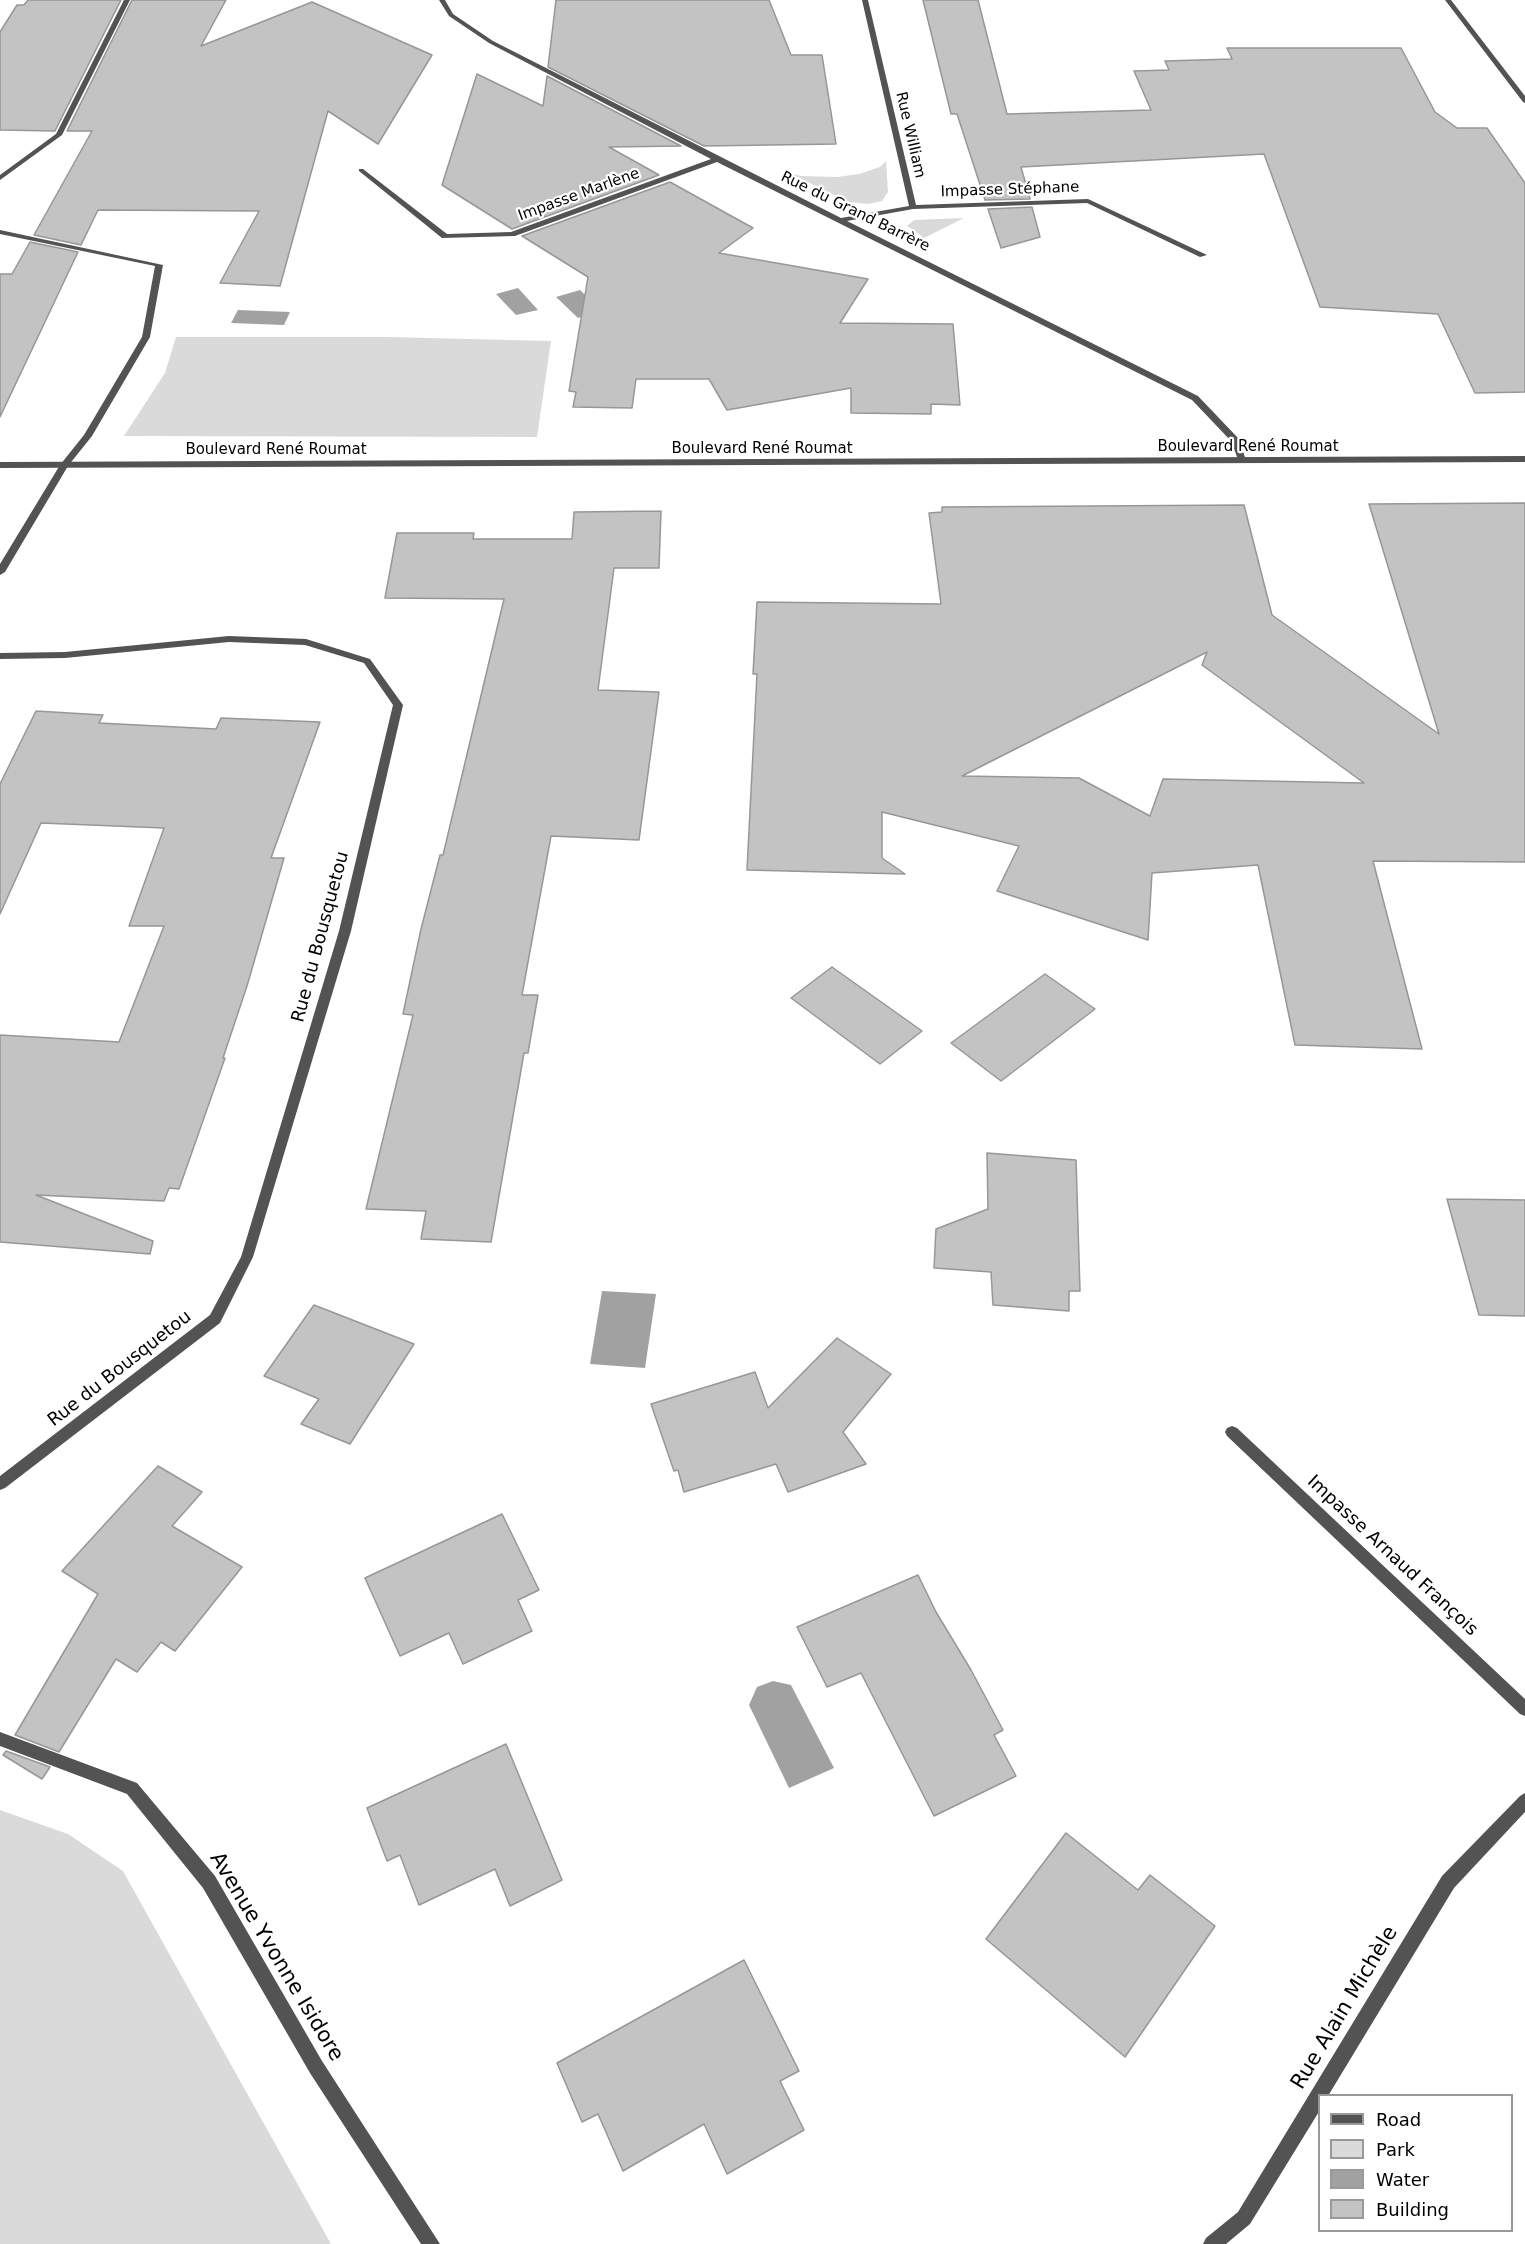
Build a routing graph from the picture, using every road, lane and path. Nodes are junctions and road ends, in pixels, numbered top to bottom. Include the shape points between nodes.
1 (127, 0) edge
2 (442, 0) edge
3 (865, 0) edge
4 (1448, 0) edge
5 (1525, 101) edge
6 (717, 159) junction
7 (361, 170) dead end
8 (0, 178) edge
9 (913, 207) junction
10 (843, 220) junction
11 (0, 232) edge
12 (1203, 255) dead end
13 (1525, 459) edge
14 (1242, 460) junction
15 (0, 465) edge
16 (64, 465) junction
17 (0, 572) edge
18 (0, 656) edge
19 (1232, 1431) dead end
20 (0, 1484) edge
21 (1525, 1709) edge
22 (0, 1739) edge
23 (1525, 1801) edge
24 (1319, 2094) edge
25 (1318, 2096) edge
26 (431, 2244) edge
27 (1212, 2244) edge

1 - 8 street via 59,135
2 - 6 street, Rue du Grand Barrère via 451,15 491,42
3 - 9 street, Rue William
4 - 5 street
6 - 7 street, Impasse Marlène via 512,234 445,236
6 - 10 street, Rue du Grand Barrère
9 - 10 street
9 - 12 street, Impasse Stéphane via 1088,201
10 - 14 street, Rue du Grand Barrère via 1195,398 1235,440
11 - 16 street via 159,265 146,337 88,436
13 - 14 street, Boulevard René Roumat
14 - 16 street, Boulevard René Roumat
15 - 16 street, Boulevard René Roumat
16 - 17 street
18 - 20 street, Rue du Bousquetou via 65,655 229,639 306,642 367,661 398,705 345,931 247,1257 215,1319
19 - 21 street, Impasse Arnaud François
22 - 26 street, Avenue Yvonne Isidore via 132,1788 209,1882 316,2067
23 - 24 street, Rue Alain Michèle via 1448,1882
25 - 27 street, Rue Alain Michèle via 1244,2218

